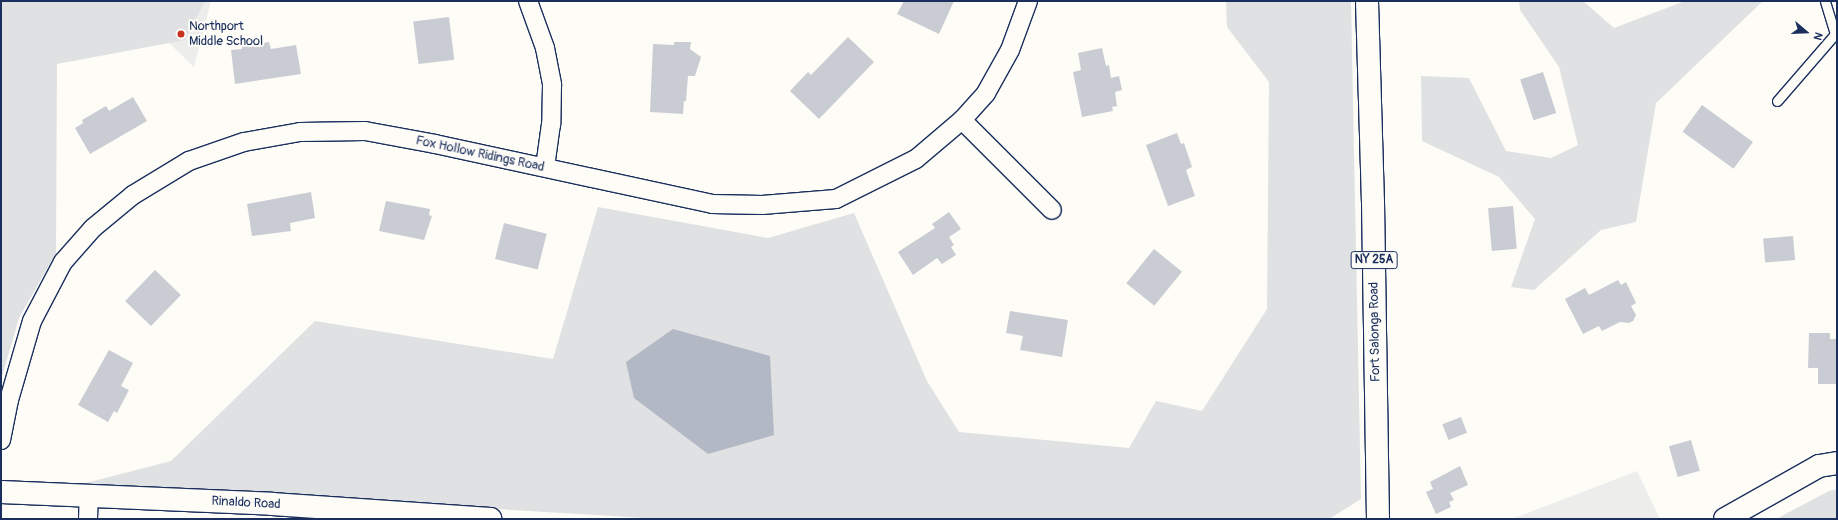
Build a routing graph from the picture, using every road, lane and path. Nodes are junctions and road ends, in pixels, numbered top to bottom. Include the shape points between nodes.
1 (528, 1) edge
2 (1028, 1) edge
3 (1367, 1) edge
4 (1825, 1) edge
5 (1777, 101) dead end
6 (962, 120) junction
7 (545, 167) junction
8 (1052, 210) dead end
9 (1, 440) edge
10 (1837, 463) edge
11 (1, 492) edge
12 (89, 495) junction
13 (88, 519) edge
14 (490, 519) edge
15 (1378, 519) edge
16 (1725, 519) edge

1 - 7 street via 545,48 552,85 551,124
2 - 6 street, Fox Hollow Ridings Road via 1010,50 986,93
3 - 15 street, Fort Salonga Road / NY 25A
4 - 5 lane via 1835,34
6 - 7 street, Fox Hollow Ridings Road via 916,159 836,200 762,206 712,204
6 - 8 street
7 - 9 street, Fox Hollow Ridings Road via 365,131 300,132 244,142 190,161 133,194 93,228 63,262 32,321 9,400
10 - 16 street via 1819,466
11 - 12 street, Rinaldo Road
12 - 13 street
12 - 14 street, Rinaldo Road

